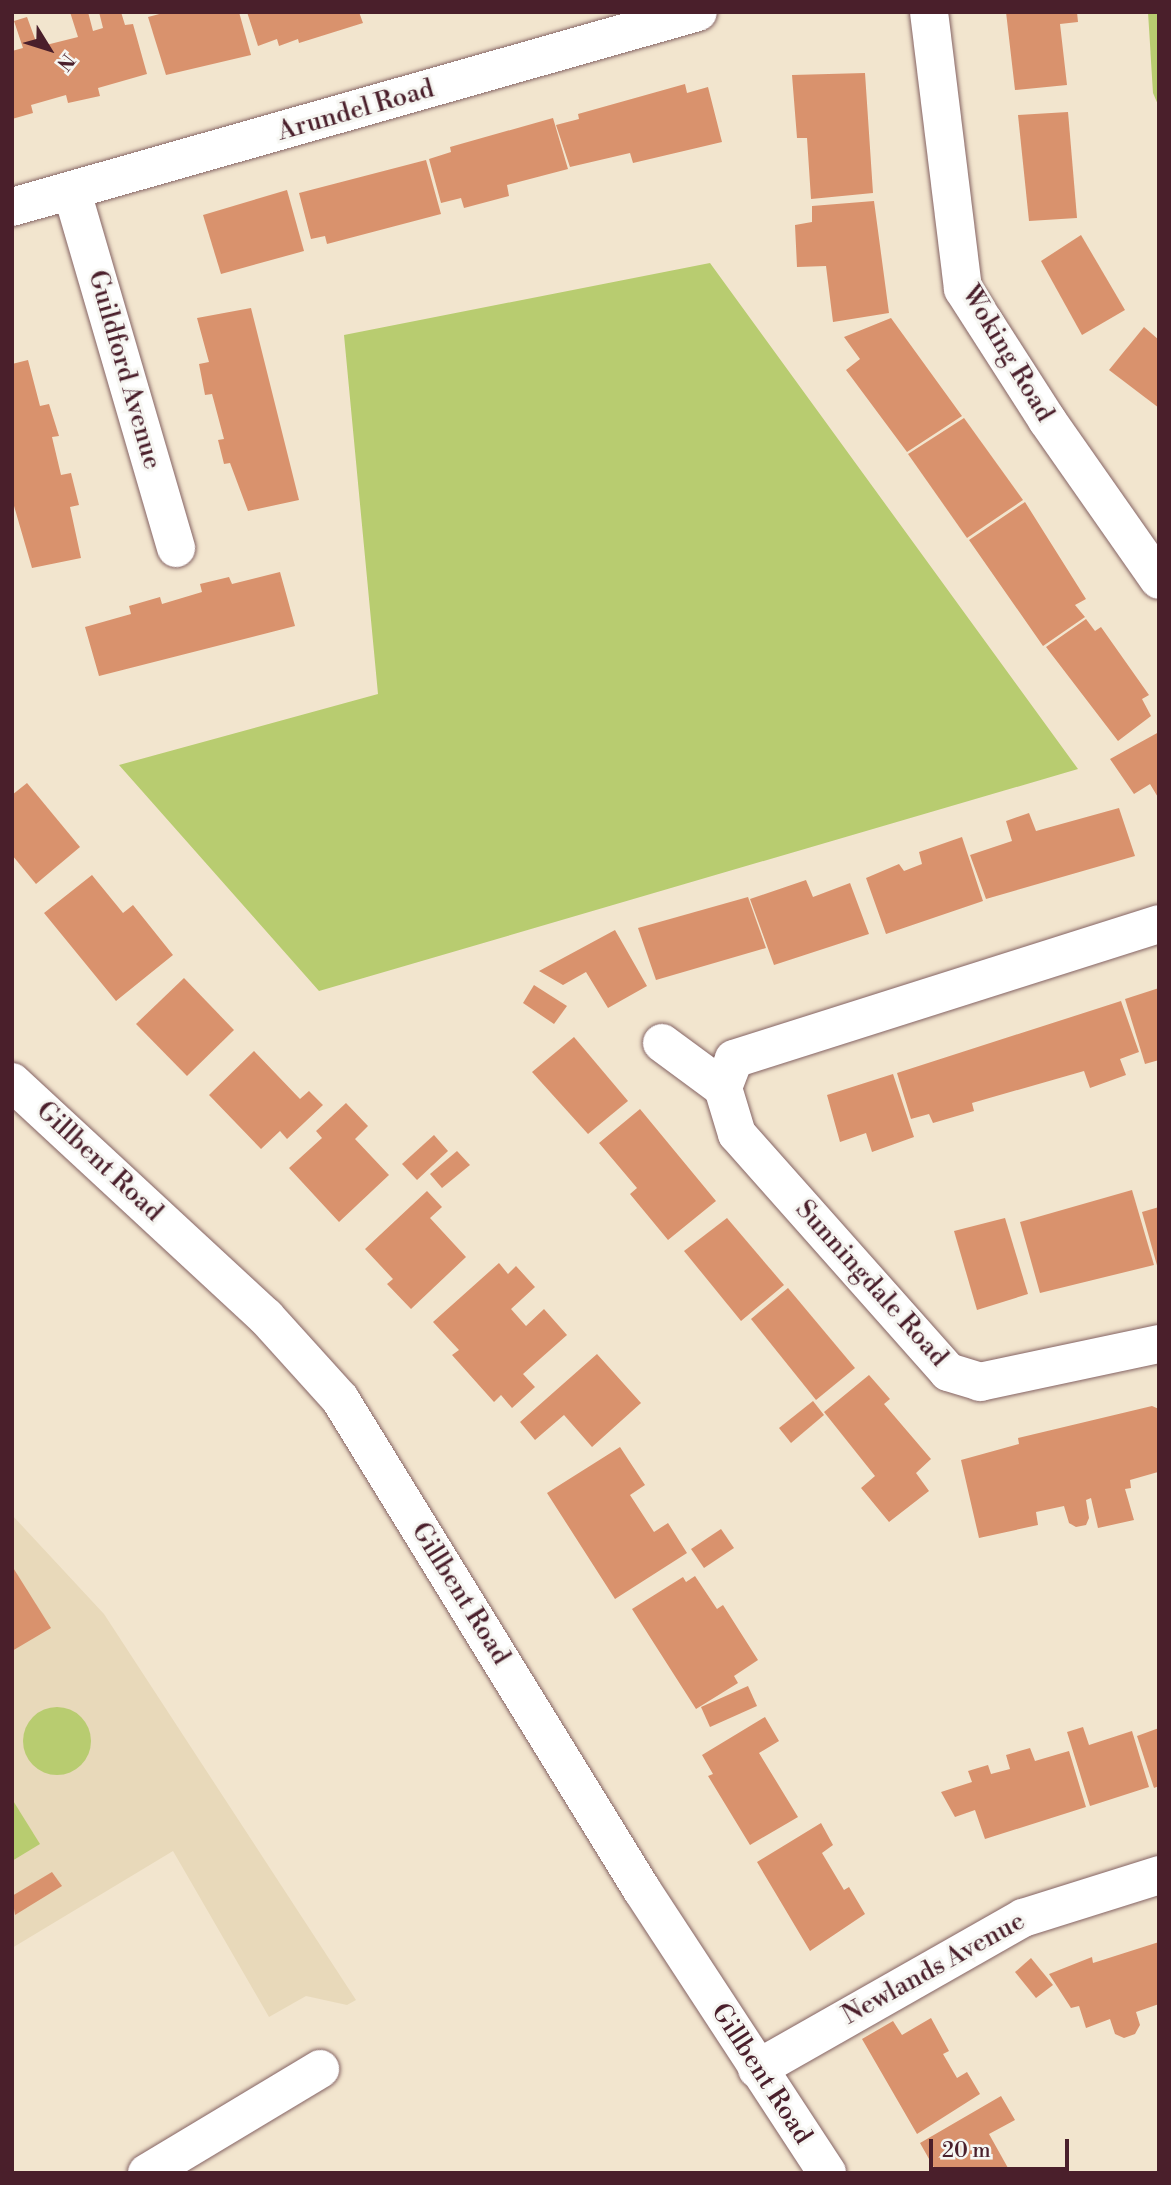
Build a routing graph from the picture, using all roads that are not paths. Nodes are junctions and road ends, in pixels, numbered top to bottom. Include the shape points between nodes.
1 (698, 12) edge
2 (929, 12) edge
3 (72, 192) junction
4 (12, 207) edge
5 (1148, 546) edge
6 (176, 548) dead end
7 (1159, 580) edge
8 (1159, 924) edge
9 (662, 1043) dead end
10 (12, 1082) edge
11 (723, 1088) junction
12 (1159, 1343) edge
13 (1159, 1875) edge
14 (320, 2069) dead end
15 (757, 2069) junction
16 (147, 2173) edge
17 (827, 2173) edge

1 - 3 street, Arundel Road
2 - 5 street, Woking Road via 962,289
3 - 4 street, Arundel Road
3 - 6 street, Guildford Avenue
5 - 7 street, Woking Road
8 - 11 street via 734,1059
9 - 11 street
10 - 15 street, Gillbent Road via 266,1317 340,1399
11 - 12 street, Sunningdale Road via 737,1134 948,1372 980,1382
13 - 15 street, Newlands Avenue via 1023,1918
14 - 16 street
15 - 17 street, Gillbent Road

